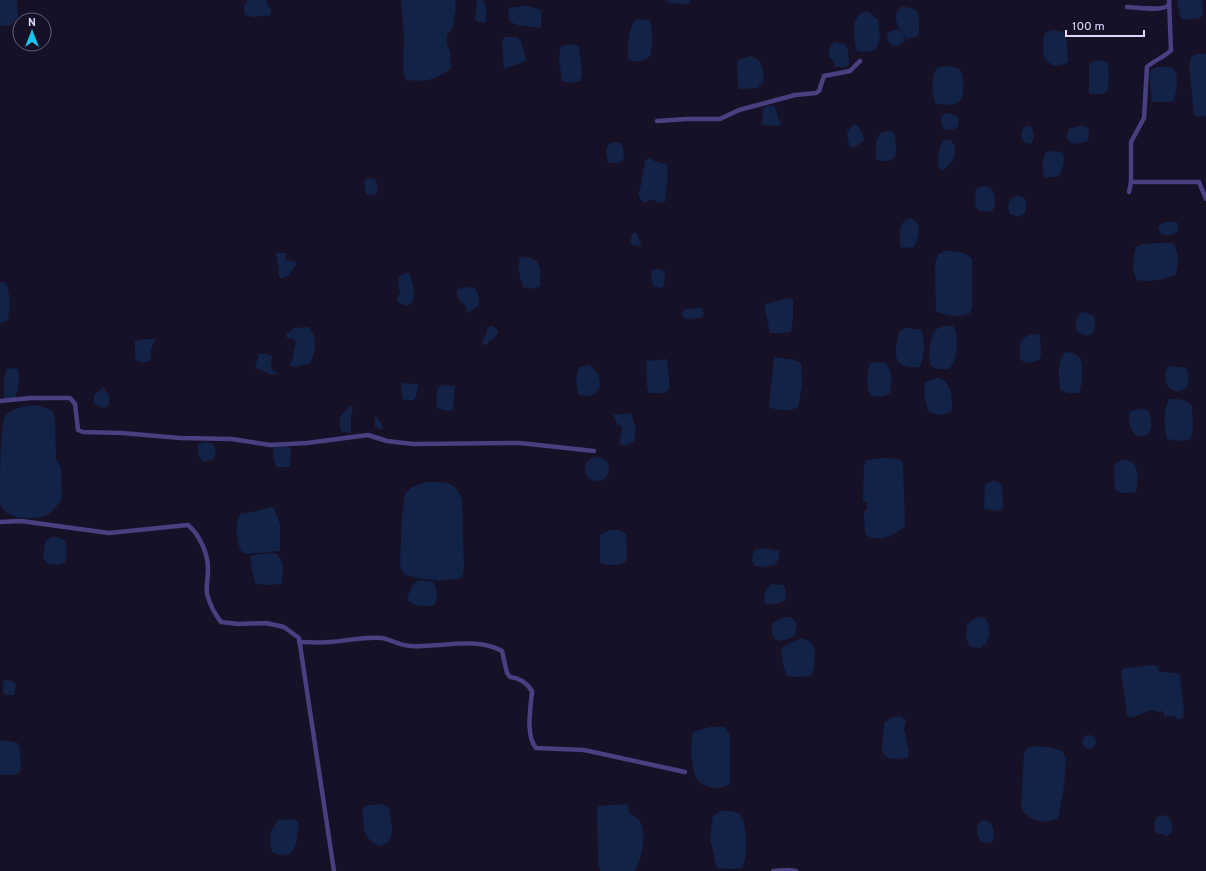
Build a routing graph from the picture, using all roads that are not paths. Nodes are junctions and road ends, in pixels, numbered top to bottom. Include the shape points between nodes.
1 (1169, 3) edge
2 (1126, 7) dead end
3 (860, 61) dead end
4 (657, 121) dead end
5 (1131, 182) junction
6 (1129, 192) dead end
7 (1206, 199) edge
8 (0, 401) edge
9 (594, 451) dead end
10 (0, 522) edge
11 (300, 642) junction
12 (685, 772) dead end
13 (334, 871) edge
14 (773, 871) edge
15 (796, 871) edge

1 - 2 street via 1166,8 1159,9
1 - 5 street via 1171,50 1147,67 1144,118 1130,142
3 - 4 street via 850,71 824,76 816,93 795,95 739,110 720,119
5 - 6 street
5 - 7 street via 1199,182
8 - 9 street via 70,398 75,404 78,430 84,432 232,439 270,445 368,435 413,444 520,443
10 - 11 street via 21,521 109,533 188,525 194,530 205,550 208,567 207,592 213,612 221,622 266,623 284,627 299,638
11 - 12 street via 382,638 411,646 481,644 497,648 502,651 510,677 528,684 532,690 529,718 532,740 536,748 584,750
11 - 13 street
14 - 15 street

